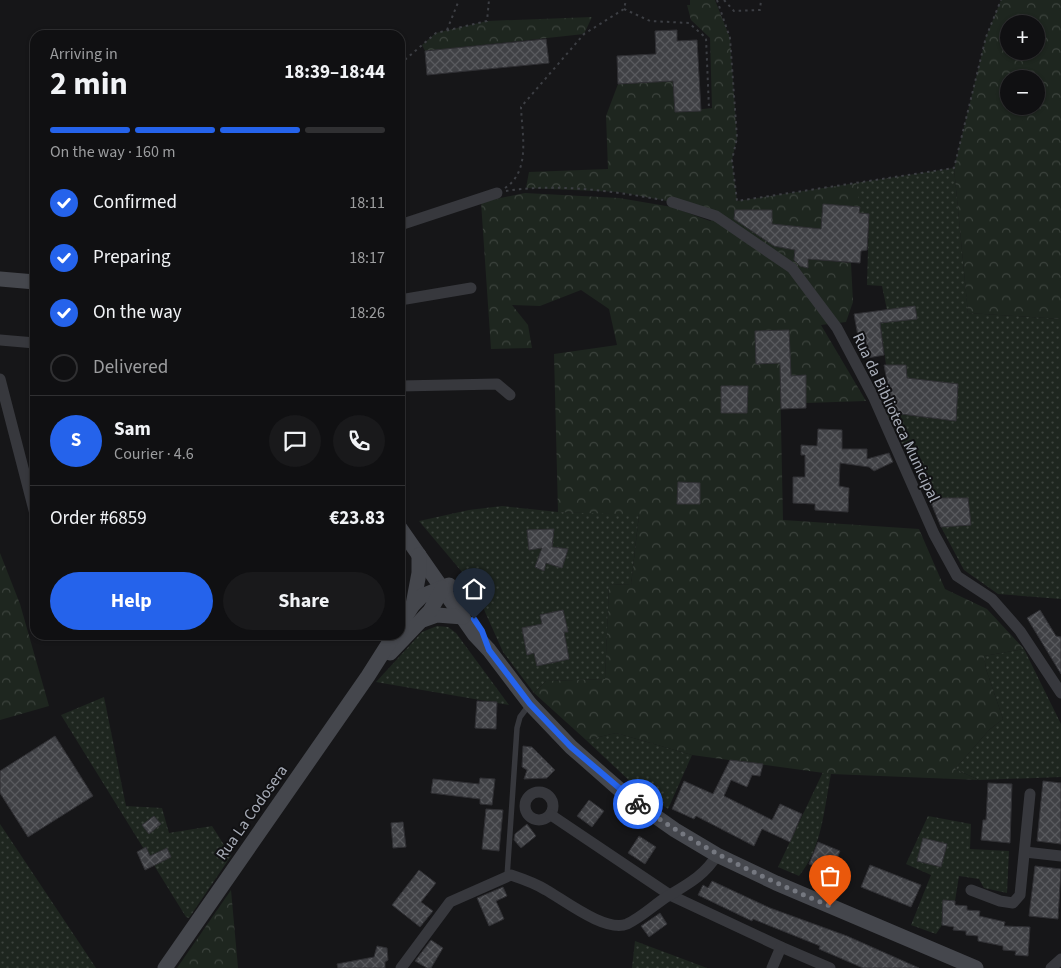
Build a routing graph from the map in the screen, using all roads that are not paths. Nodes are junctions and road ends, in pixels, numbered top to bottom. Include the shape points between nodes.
1 (497, 193) road end
2 (672, 202) road end
3 (405, 223) edge
4 (0, 279) edge
5 (30, 282) edge
6 (471, 288) dead end
7 (405, 299) edge
8 (0, 340) edge
9 (30, 343) edge
10 (0, 380) edge
11 (405, 386) edge
12 (510, 395) dead end
13 (30, 495) edge
14 (405, 524) edge
15 (405, 535) edge
16 (419, 555) junction
17 (447, 586) junction
18 (413, 604) junction
19 (405, 617) edge
20 (462, 617) junction
21 (422, 620) junction
22 (405, 638) edge
23 (391, 640) edge
24 (403, 640) edge
25 (489, 650) junction
26 (368, 676) junction
27 (1061, 693) edge
28 (530, 704) junction
29 (1030, 794) dead end
30 (551, 815) dead end
31 (1025, 852) junction
32 (717, 855) junction
33 (1061, 856) edge
34 (507, 877) junction
35 (972, 890) dead end
36 (670, 895) junction
37 (781, 947) junction
38 (1061, 958) edge
39 (1061, 964) edge
40 (165, 968) edge
41 (401, 968) edge
42 (772, 968) edge
43 (830, 968) edge
44 (976, 968) edge
45 (1051, 968) edge
46 (1059, 968) edge

1 - 3 street
2 - 27 street, Rua da Biblioteca Municipal via 716,216 792,268 837,328 874,398 934,534 957,576 992,599 1014,624
4 - 5 street
6 - 7 street
8 - 9 street
10 - 13 street
11 - 12 street via 497,384
14 - 17 street
15 - 16 street
16 - 17 street
16 - 18 street
17 - 18 street via 430,591
17 - 20 street
17 - 21 street
17 - 25 street via 482,631
18 - 19 street
20 - 21 street via 438,615
20 - 25 street
21 - 22 street
23 - 26 street
24 - 26 street
25 - 28 street
26 - 40 street, Rua La Codosera
28 - 32 street via 571,747 628,797 674,830
28 - 34 lane via 520,717 517,728
29 - 31 street
30 - 36 street
31 - 33 street
31 - 35 street via 1020,895 1013,903
32 - 36 street via 698,878
32 - 44 street
34 - 36 street via 511,875 528,881 562,902 618,926 628,924
34 - 41 street via 450,902
36 - 37 street
37 - 42 street
37 - 43 street
38 - 45 street
39 - 46 street

